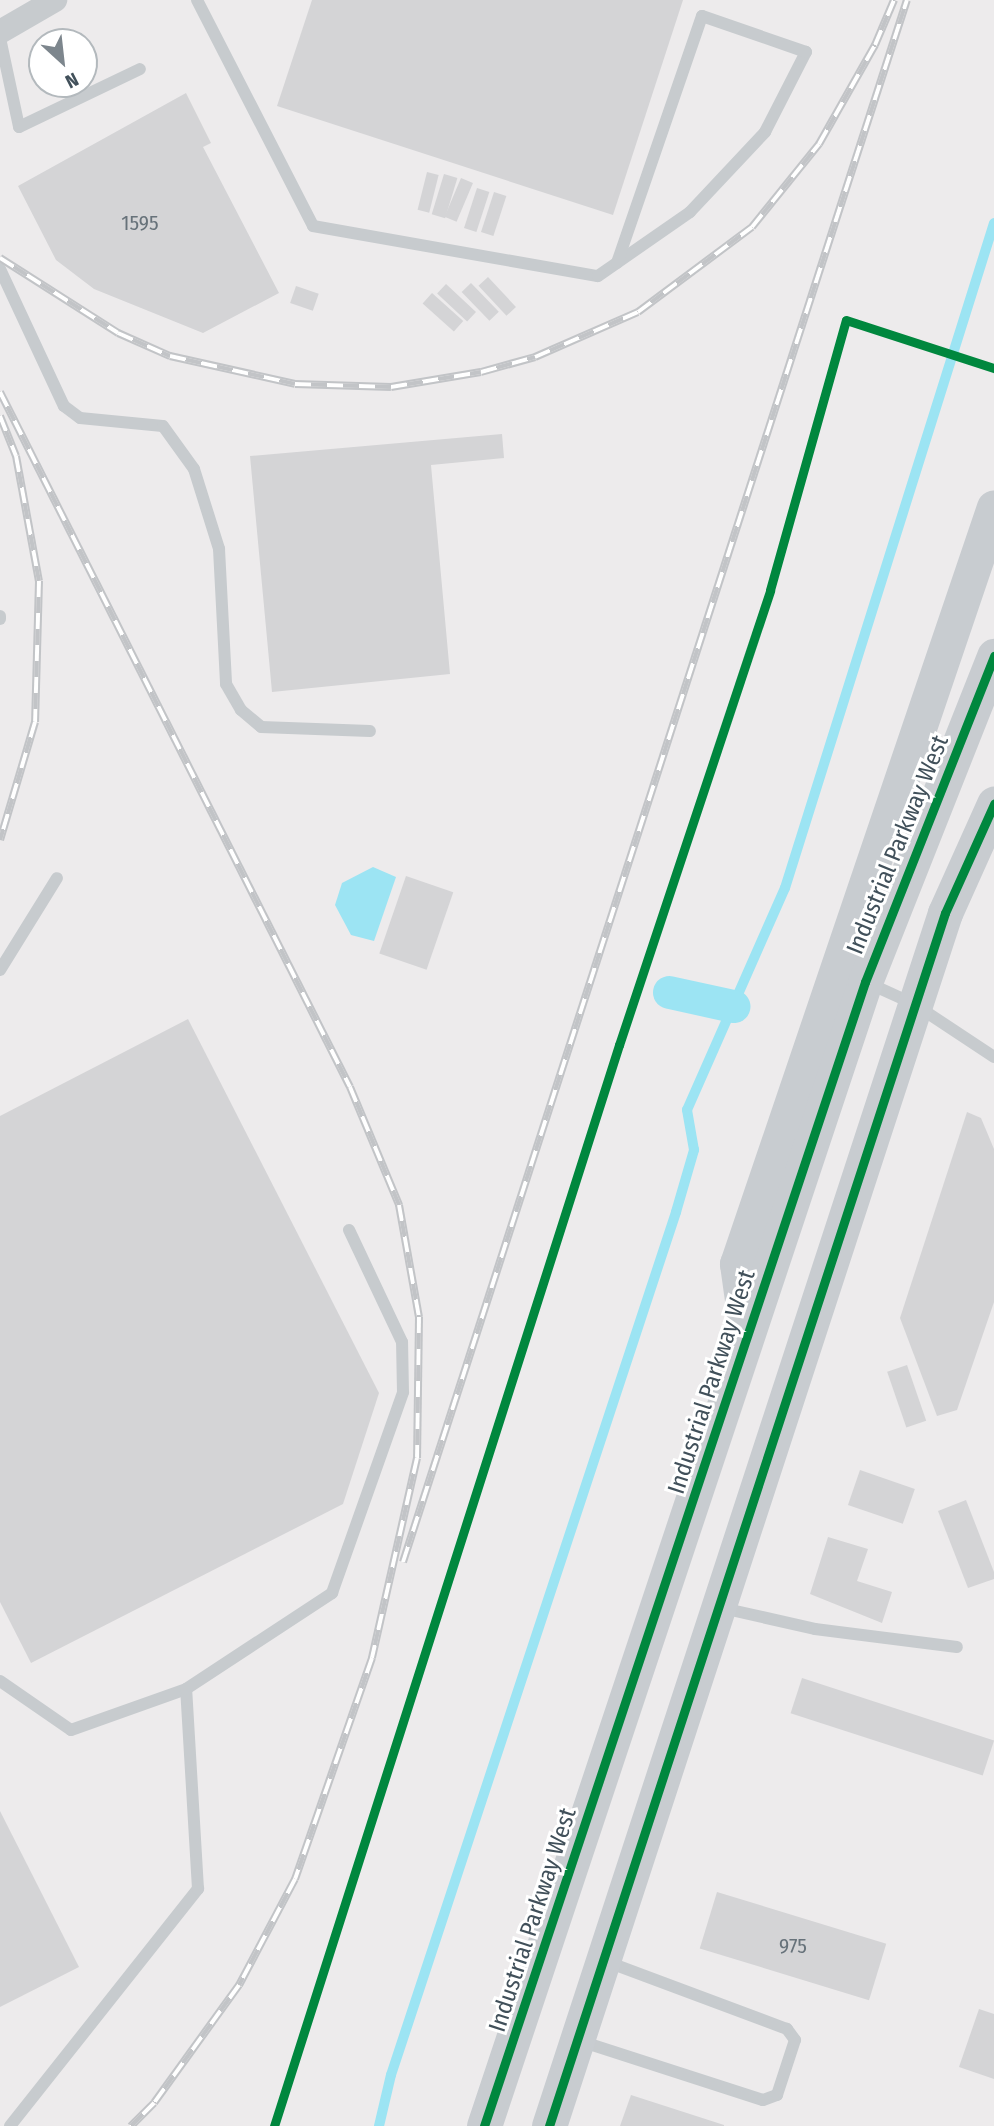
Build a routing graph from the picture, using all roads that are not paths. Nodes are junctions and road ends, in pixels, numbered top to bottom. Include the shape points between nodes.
1 (55, 0) edge
2 (197, 0) edge
3 (0, 32) edge
4 (0, 38) edge
5 (140, 69) dead end
6 (617, 263) junction
7 (0, 268) edge
8 (994, 507) edge
9 (994, 656) edge
10 (370, 731) dead end
11 (994, 804) edge
12 (57, 878) dead end
13 (0, 971) edge
14 (865, 982) junction
15 (914, 1004) junction
16 (994, 1057) edge
17 (349, 1230) dead end
18 (747, 1335) junction
19 (718, 1608) junction
20 (957, 1647) dead end
21 (0, 1681) edge
22 (186, 1689) junction
23 (604, 1961) junction
24 (577, 2040) junction
25 (10, 2126) edge
26 (484, 2126) edge
27 (549, 2126) edge

1 - 3 street
2 - 6 lane via 313,226 598,276
4 - 5 lane via 19,127
6 - 6 lane via 690,212 765,132 806,52 702,16
7 - 10 lane via 64,405 80,418 163,426 194,469 219,549 226,684 241,710 261,727
8 - 18 main road via 737,1264
9 - 14 main road, Industrial Parkway West
11 - 15 main road via 945,913
12 - 13 lane
14 - 15 lane
14 - 18 main road, Industrial Parkway West
15 - 16 lane
15 - 19 main road
17 - 22 lane via 402,1342 403,1392 332,1593
18 - 26 main road, Industrial Parkway West
19 - 20 lane via 815,1629
19 - 23 main road
21 - 22 lane via 72,1730
22 - 25 lane via 198,1889
23 - 24 main road
23 - 24 lane via 787,2029 794,2040 777,2095 763,2099
24 - 27 main road

